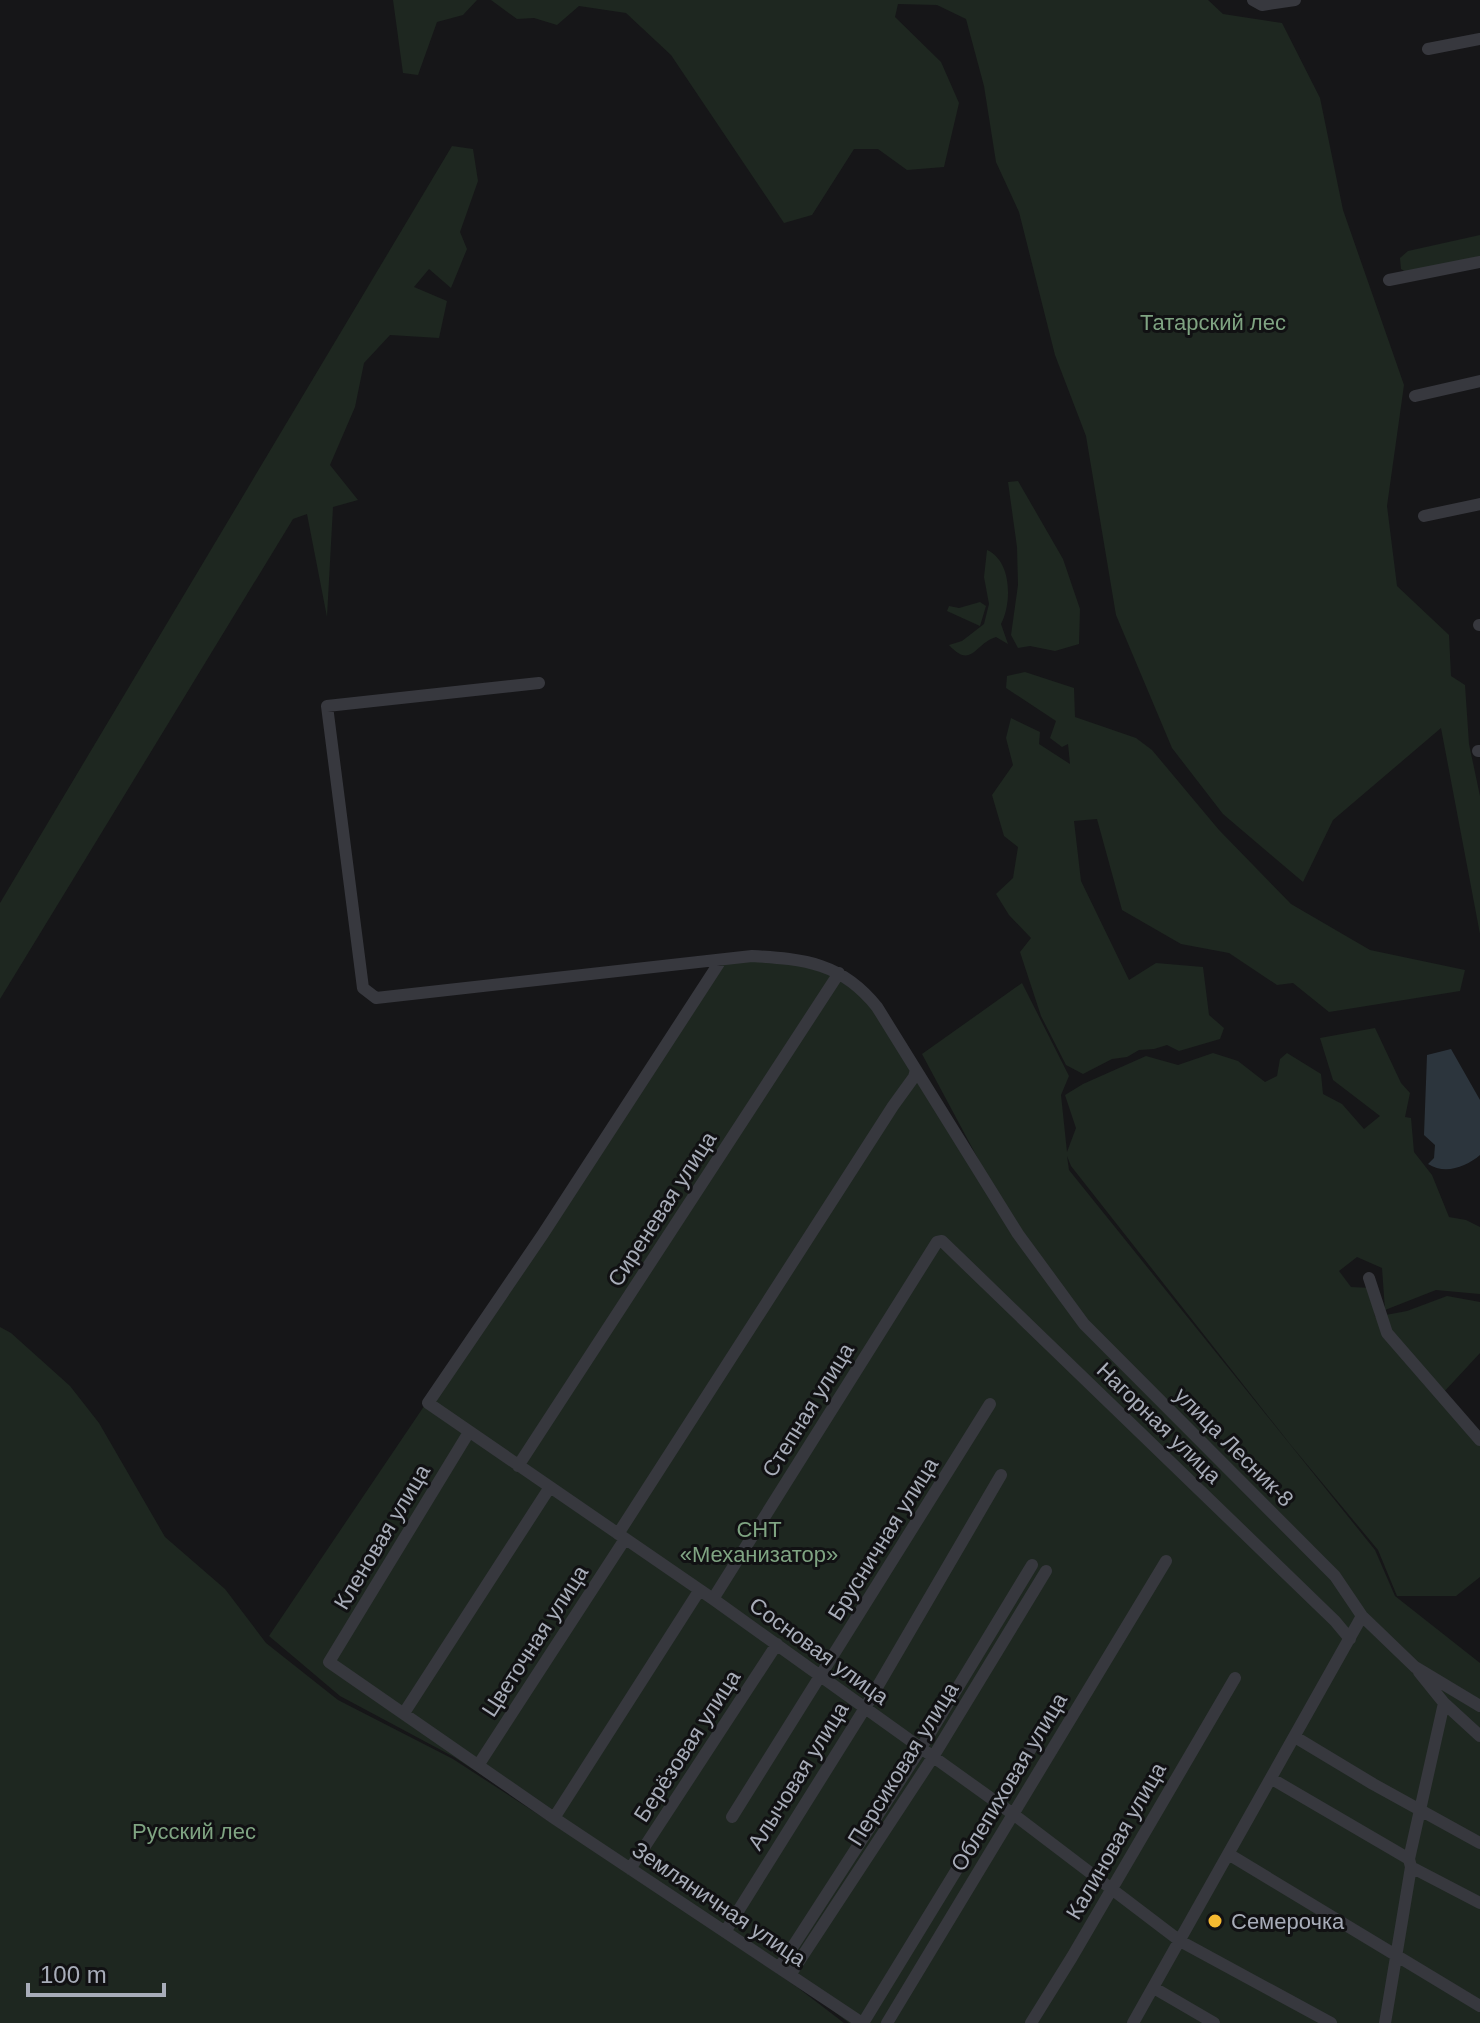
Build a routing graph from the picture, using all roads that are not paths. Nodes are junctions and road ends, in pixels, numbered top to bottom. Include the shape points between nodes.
1 (1253, 0) edge
2 (1295, 0) edge
3 (1480, 39) edge
4 (1428, 49) dead end
5 (1480, 262) edge
6 (1389, 280) dead end
7 (1480, 381) edge
8 (1415, 396) dead end
9 (1480, 504) edge
10 (1424, 516) dead end
11 (539, 683) dead end
12 (721, 960) junction
13 (839, 973) junction
14 (916, 1070) junction
15 (937, 1242) joint
16 (1369, 1278) dead end
17 (990, 1404) dead end
18 (469, 1432) junction
19 (1480, 1440) edge
20 (518, 1466) junction
21 (1001, 1475) dead end
22 (550, 1487) junction
23 (621, 1537) junction
24 (1166, 1561) dead end
25 (1032, 1565) dead end
26 (1046, 1571) dead end
27 (699, 1591) junction
28 (713, 1599) junction
29 (1362, 1616) junction
30 (1350, 1639) junction
31 (777, 1644) junction
32 (329, 1662) joint
33 (1415, 1667) junction
34 (822, 1677) junction
35 (1235, 1678) dead end
36 (1444, 1703) junction
37 (1480, 1706) edge
38 (865, 1708) junction
39 (404, 1713) junction
40 (1480, 1736) edge
41 (1295, 1737) junction
42 (1033, 1745) dead end
43 (921, 1748) junction
44 (933, 1757) junction
45 (479, 1764) junction
46 (1272, 1779) junction
47 (997, 1803) junction
48 (1421, 1809) junction
49 (1013, 1814) junction
50 (732, 1817) dead end
51 (554, 1818) junction
52 (1480, 1843) edge
53 (1230, 1855) junction
54 (1410, 1863) junction
55 (630, 1869) junction
56 (1111, 1889) junction
57 (1480, 1903) edge
58 (725, 1932) junction
59 (1180, 1941) junction
60 (1396, 1957) junction
61 (784, 1971) junction
62 (1154, 1988) junction
63 (1480, 2006) edge
64 (863, 2023) edge
65 (887, 2023) edge
66 (1031, 2023) edge
67 (1133, 2023) edge
68 (1214, 2023) edge
69 (1331, 2023) edge
70 (1385, 2023) edge

1 - 2 street via 1262,5
3 - 4 street
5 - 6 street
7 - 8 street
9 - 10 street
11 - 12 street via 327,706 363,988 376,998
12 - 13 street via 781,958
12 - 18 street, Сосновая улица via 428,1403
13 - 14 street, улица Лесник-8 via 871,999
13 - 20 street, Сиреневая улица
14 - 23 street, Цветочная улица
14 - 29 street, улица Лесник-8 via 1018,1234 1084,1324 1335,1576
15 - 28 street, Степная улица
15 - 30 street, Нагорная улица via 949,1246
16 - 19 street via 1387,1333
17 - 34 street, Брусничная улица
18 - 20 street, Сосновая улица
18 - 32 street, Кленовая улица
20 - 22 street, Сосновая улица
21 - 38 street, Алычовая улица
22 - 23 street, Сосновая улица
22 - 39 street
23 - 27 street, Сосновая улица
23 - 45 street, Цветочная улица
24 - 49 street, Облепиховая улица
25 - 43 street
26 - 44 street, Персиковая улица
27 - 28 street, Сосновая улица
27 - 51 street
28 - 31 street, Сосновая улица
29 - 30 street
29 - 33 street, улица Лесник-8
30 - 41 street
31 - 34 street, Сосновая улица
31 - 55 street, Берёзовая улица
32 - 39 street, Земляничная улица
33 - 36 street
33 - 37 street, улица Лесник-8
34 - 38 street, Сосновая улица
34 - 50 street, Брусничная улица
35 - 56 street, Калиновая улица
36 - 40 street
36 - 48 street
38 - 43 street, Сосновая улица
38 - 58 street, Алычовая улица
39 - 45 street, Земляничная улица
41 - 46 street
41 - 48 street
42 - 47 street
43 - 44 street, Сосновая улица
43 - 61 street
44 - 47 street, Сосновая улица
44 - 61 street, Персиковая улица
45 - 51 street, Земляничная улица
46 - 53 street
46 - 54 street
47 - 49 street, Сосновая улица
47 - 64 street
48 - 52 street
48 - 54 street
49 - 56 street, Сосновая улица
49 - 65 street, Облепиховая улица
51 - 55 street, Земляничная улица
53 - 59 street
53 - 60 street
54 - 57 street
54 - 60 street
55 - 58 street, Земляничная улица
56 - 59 street, Сосновая улица
56 - 66 street, Калиновая улица
58 - 61 street, Земляничная улица
59 - 62 street
59 - 69 street, Сосновая улица
60 - 63 street
60 - 70 street
61 - 64 street, Земляничная улица
62 - 67 street
62 - 68 street

